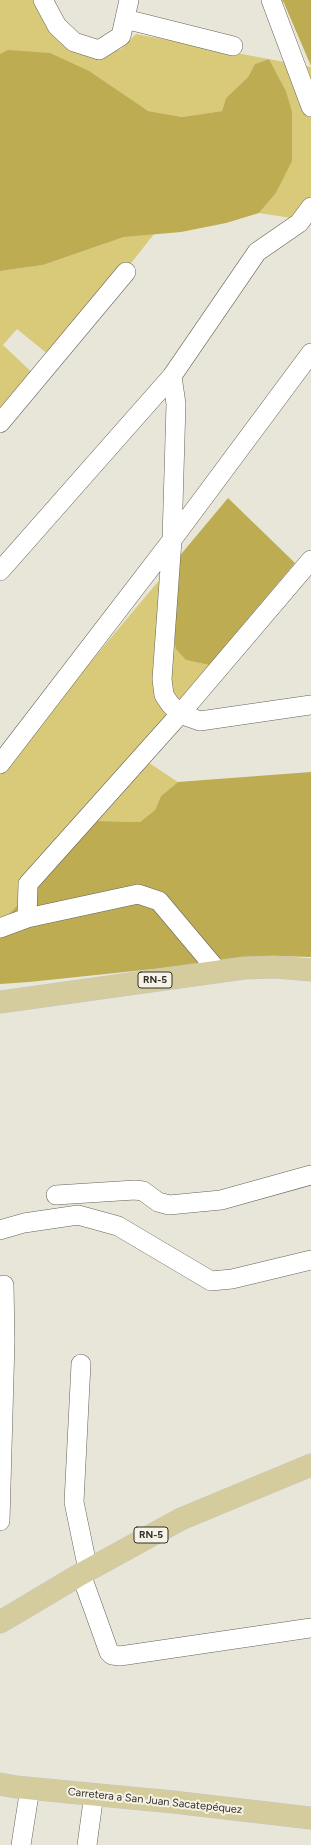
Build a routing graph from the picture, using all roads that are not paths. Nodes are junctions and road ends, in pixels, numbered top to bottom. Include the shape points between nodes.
1 (43, 0) edge
2 (128, 0) edge
3 (271, 0) edge
4 (125, 19) junction
5 (233, 46) dead end
6 (311, 107) edge
7 (311, 207) edge
8 (305, 224) edge
9 (126, 272) dead end
10 (311, 353) edge
11 (172, 376) junction
12 (0, 422) edge
13 (172, 540) junction
14 (311, 560) edge
15 (0, 571) edge
16 (311, 705) edge
17 (180, 714) junction
18 (0, 764) edge
19 (27, 918) junction
20 (0, 928) edge
21 (218, 970) junction
22 (311, 970) edge
23 (0, 1002) edge
24 (311, 1175) edge
25 (56, 1195) dead end
26 (0, 1230) edge
27 (311, 1260) edge
28 (4, 1285) dead end
29 (81, 1364) dead end
30 (311, 1465) edge
31 (0, 1521) edge
32 (85, 1572) junction
33 (5, 1614) edge
34 (311, 1628) edge
35 (0, 1784) edge
36 (30, 1788) junction
37 (94, 1794) junction
38 (311, 1818) edge
39 (21, 1845) edge
40 (87, 1845) edge

1 - 4 street via 57,26 74,42 99,50 121,36
2 - 4 street
3 - 6 street
4 - 5 street
7 - 8 street
8 - 11 street via 257,252
9 - 12 street
10 - 13 street
11 - 13 street via 176,404
11 - 15 street
13 - 17 street via 162,679 164,695
13 - 18 street
14 - 17 street
16 - 17 street via 200,721
17 - 19 street via 28,884
19 - 20 street
19 - 21 street via 138,894 159,900
21 - 22 main road, RN-5 via 275,967
21 - 23 main road, RN-5
24 - 25 street via 221,1200 169,1205 136,1190
26 - 27 street via 24,1223 78,1215 118,1226 211,1281 232,1280
28 - 31 street
29 - 32 street via 74,1502
30 - 32 main road, RN-5 via 181,1519
32 - 33 main road, RN-5
32 - 34 street via 112,1655 120,1656
35 - 36 main road, Carretera a San Juan Sacatepéquez
36 - 37 main road, Carretera a San Juan Sacatepéquez
36 - 39 street
37 - 38 main road, Carretera a San Juan Sacatepéquez
37 - 40 street

